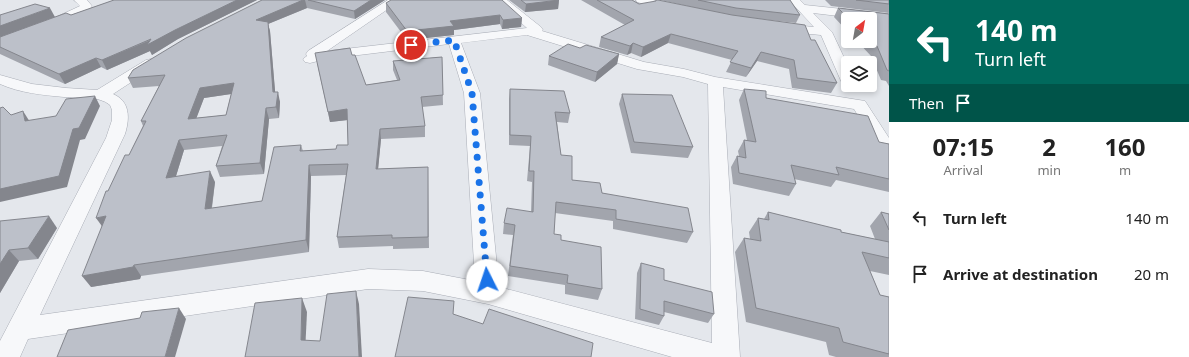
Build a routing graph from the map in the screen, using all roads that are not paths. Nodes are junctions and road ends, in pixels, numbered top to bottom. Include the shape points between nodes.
1 (79, 0) edge
2 (396, 0) edge
3 (500, 0) edge
4 (641, 0) edge
5 (798, 4) edge
6 (95, 8) edge
7 (682, 11) edge
8 (66, 18) junction
9 (889, 18) edge
10 (772, 26) edge
11 (44, 27) edge
12 (537, 30) junction
13 (826, 32) junction
14 (454, 40) junction
15 (159, 58) edge
16 (841, 65) edge
17 (0, 79) edge
18 (715, 81) junction
19 (853, 92) edge
20 (100, 95) junction
21 (859, 105) junction
22 (889, 152) edge
23 (488, 294) junction
24 (21, 329) junction
25 (6, 357) edge
26 (716, 357) edge
27 (726, 357) edge

1 - 8 street via 85,8
2 - 14 street via 312,55 310,59 325,55
3 - 12 street
4 - 7 street
5 - 9 street
5 - 13 street
6 - 8 street
8 - 11 street
10 - 13 street
12 - 14 street
12 - 18 street via 531,32 642,66
13 - 16 street
14 - 23 street via 472,93
15 - 20 street
17 - 20 street via 33,88
18 - 21 street
18 - 27 street
19 - 21 street
20 - 24 street via 116,101 120,124
21 - 22 street
23 - 24 street via 423,281 368,279
23 - 26 street
24 - 25 street

